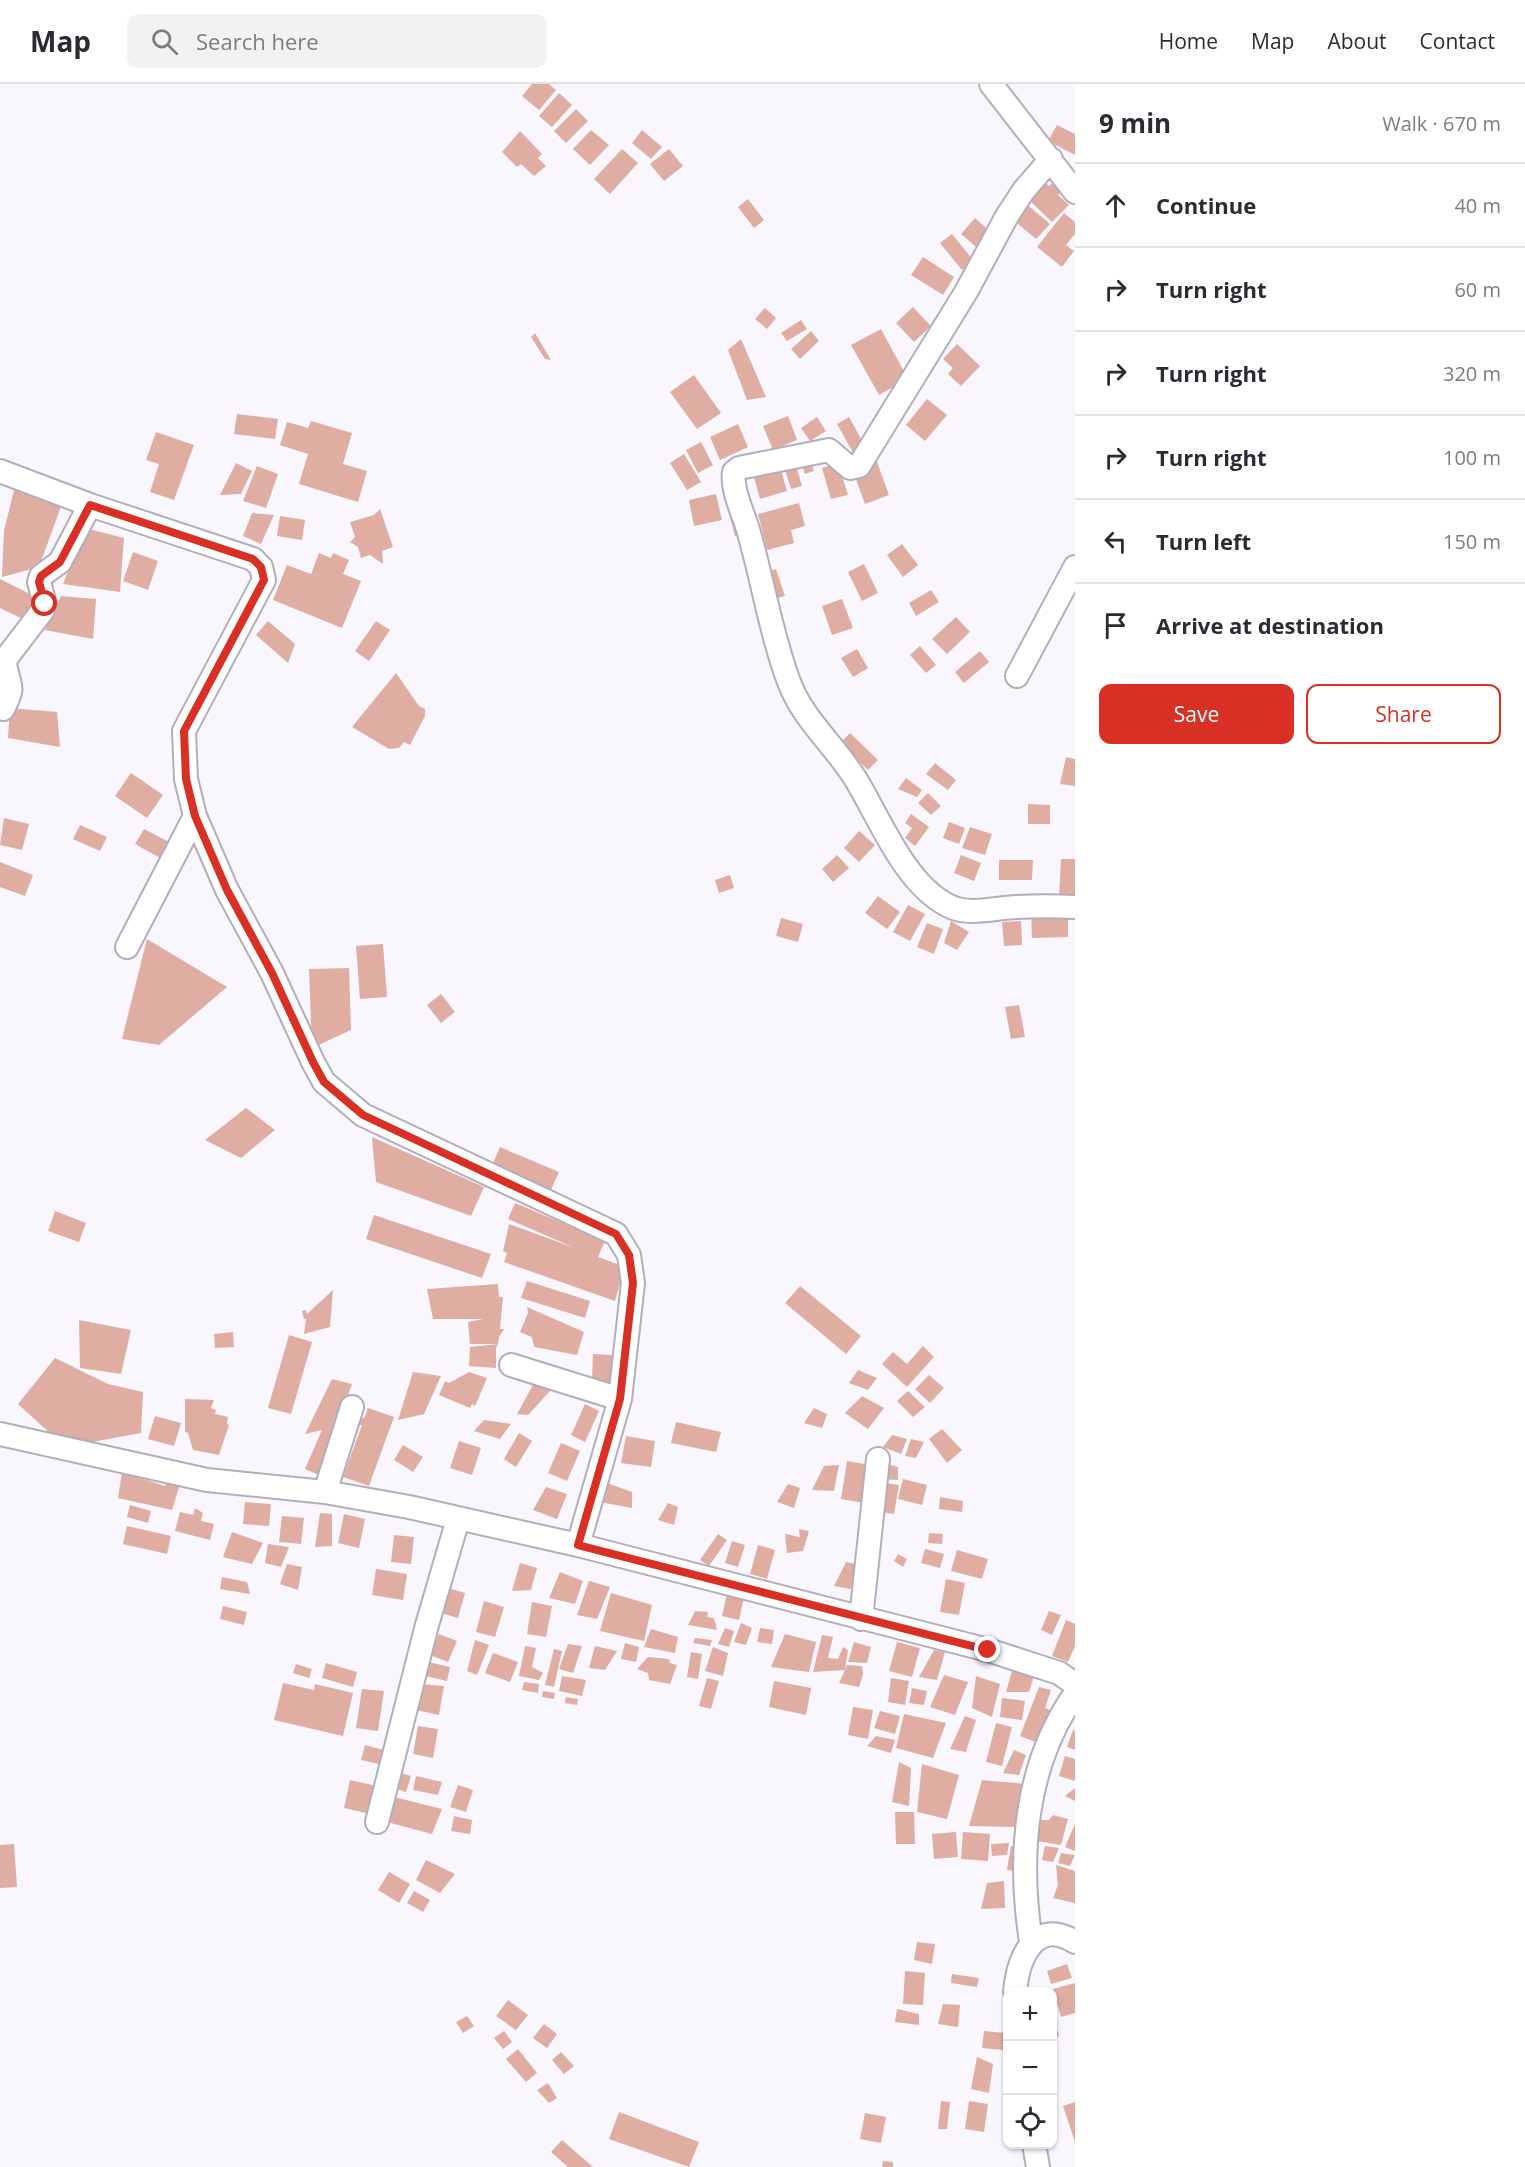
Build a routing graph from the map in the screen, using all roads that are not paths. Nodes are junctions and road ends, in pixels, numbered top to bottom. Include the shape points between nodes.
1 (991, 84) edge
2 (1051, 159) junction
3 (1075, 192) edge
4 (0, 471) edge
5 (90, 505) junction
6 (1075, 567) edge
7 (1017, 676) dead end
8 (3, 709) dead end
9 (195, 816) junction
10 (1075, 907) edge
11 (128, 947) dead end
12 (512, 1365) dead end
13 (620, 1399) junction
14 (352, 1407) dead end
15 (0, 1434) edge
16 (878, 1459) dead end
17 (324, 1492) junction
18 (458, 1519) junction
19 (578, 1545) junction
20 (861, 1619) junction
21 (1075, 1684) edge
22 (1075, 1694) edge
23 (376, 1822) dead end
24 (1031, 1942) junction
25 (1075, 1942) edge
26 (1016, 1987) edge
27 (1035, 2149) edge
28 (1038, 2167) edge

1 - 2 street
2 - 3 street
2 - 10 street via 1007,216 966,292 859,466 850,468 829,450 739,468 732,479 789,682 819,734 858,782 886,838 923,886 940,902 965,911
4 - 5 street
5 - 8 street via 60,562 41,576 45,604 7,657 6,672 12,684
5 - 9 street via 253,559 263,572 264,580 184,731 186,779
6 - 7 street
9 - 11 street
9 - 13 street via 227,890 324,1082 363,1115 616,1234 629,1255 633,1283
12 - 13 street
13 - 19 street
14 - 17 street
15 - 17 street via 207,1480
16 - 20 street
17 - 18 street
18 - 19 street
18 - 23 street
19 - 20 street
20 - 21 street via 988,1650 1059,1673
22 - 24 street via 1063,1711 1037,1771 1026,1833 1024,1895
24 - 25 street via 1047,1934 1065,1935
24 - 26 street via 1017,1973
27 - 28 street

